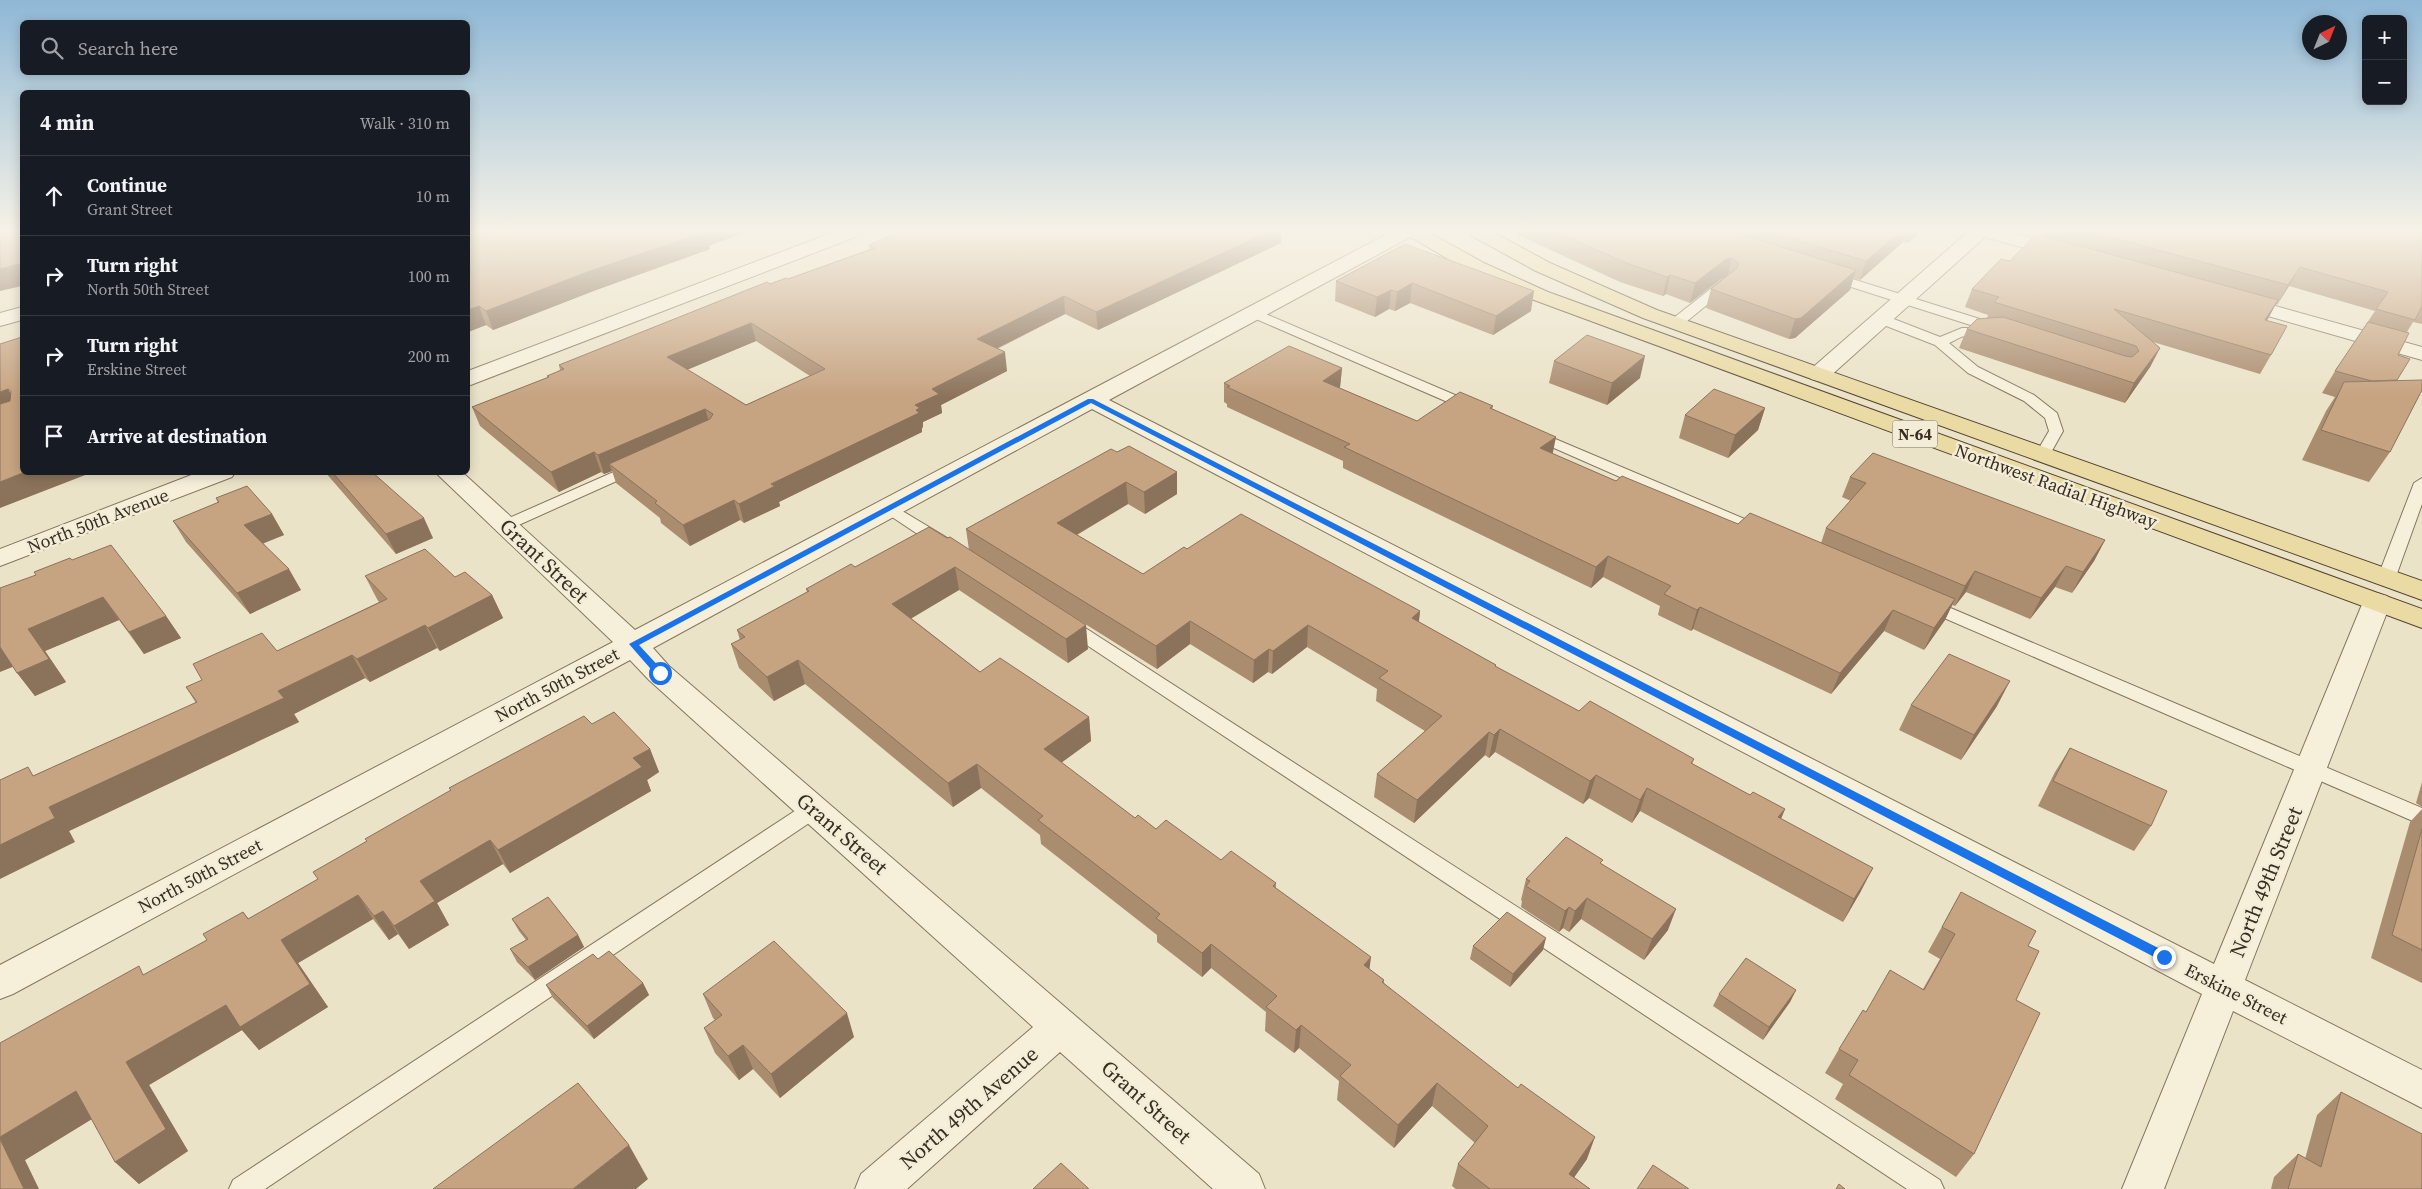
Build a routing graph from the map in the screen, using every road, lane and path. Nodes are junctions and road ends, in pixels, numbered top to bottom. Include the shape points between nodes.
1 (706, 287) edge
2 (1300, 287) edge
3 (1521, 287) edge
4 (1589, 287) edge
5 (1720, 287) edge
6 (1865, 287) edge
7 (1917, 287) edge
8 (2215, 296) edge
9 (1903, 300) junction
10 (1254, 313) junction
11 (20, 314) edge
12 (1881, 319) junction
13 (0, 320) edge
14 (1676, 323) junction
15 (1940, 342) junction
16 (2422, 354) edge
17 (1819, 374) junction
18 (470, 378) edge
19 (1090, 400) junction
20 (1491, 415) edge
21 (1518, 427) edge
22 (2043, 455) junction
23 (648, 461) edge
24 (216, 475) edge
25 (450, 475) edge
26 (2422, 482) edge
27 (889, 508) junction
28 (506, 525) junction
29 (1773, 537) edge
30 (964, 557) edge
31 (0, 558) edge
32 (2382, 590) junction
33 (2422, 592) edge
34 (1910, 596) edge
35 (1047, 611) edge
36 (2422, 619) edge
37 (633, 644) junction
38 (2310, 770) junction
39 (814, 809) junction
40 (2422, 817) edge
41 (0, 983) edge
42 (2224, 988) junction
43 (1061, 1027) junction
44 (2422, 1090) edge
45 (242, 1189) edge
46 (876, 1189) edge
47 (1244, 1189) edge
48 (1931, 1189) edge
49 (2142, 1189) edge

1 - 18 street
2 - 10 street, North 50th Street
3 - 32 main road, Northwest Radial Highway / N-64
4 - 14 main road, Northwest Radial Highway / N-64
5 - 14 lane
6 - 9 lane
7 - 9 street
8 - 16 street
9 - 12 street
9 - 15 lane via 2010,333 1962,332
10 - 19 street, North 50th Street
10 - 20 lane
11 - 13 street
12 - 15 lane
12 - 17 street
14 - 17 main road, Northwest Radial Highway / N-64
15 - 22 lane via 1973,370 2029,398 2052,416 2056,431
17 - 22 main road, Northwest Radial Highway / N-64
19 - 27 street, North 50th Street
19 - 42 street, Erskine Street
21 - 29 lane
22 - 32 main road, Northwest Radial Highway / N-64
23 - 28 lane
24 - 31 street, North 50th Avenue
25 - 28 street, Grant Street
26 - 32 lane
27 - 30 lane
27 - 37 street, North 50th Street
28 - 37 street, Grant Street
32 - 33 main road, Northwest Radial Highway / N-64
32 - 36 main road, Northwest Radial Highway / N-64
32 - 38 street, North 49th Street
34 - 38 lane
35 - 48 lane
37 - 39 street, Grant Street via 660,673
37 - 41 street, North 50th Street
38 - 40 lane
38 - 42 street, North 49th Street
39 - 43 street, Grant Street
39 - 45 lane
42 - 44 street, Erskine Street
42 - 49 street, North 49th Street
43 - 46 street, North 49th Avenue
43 - 47 street, Grant Street

